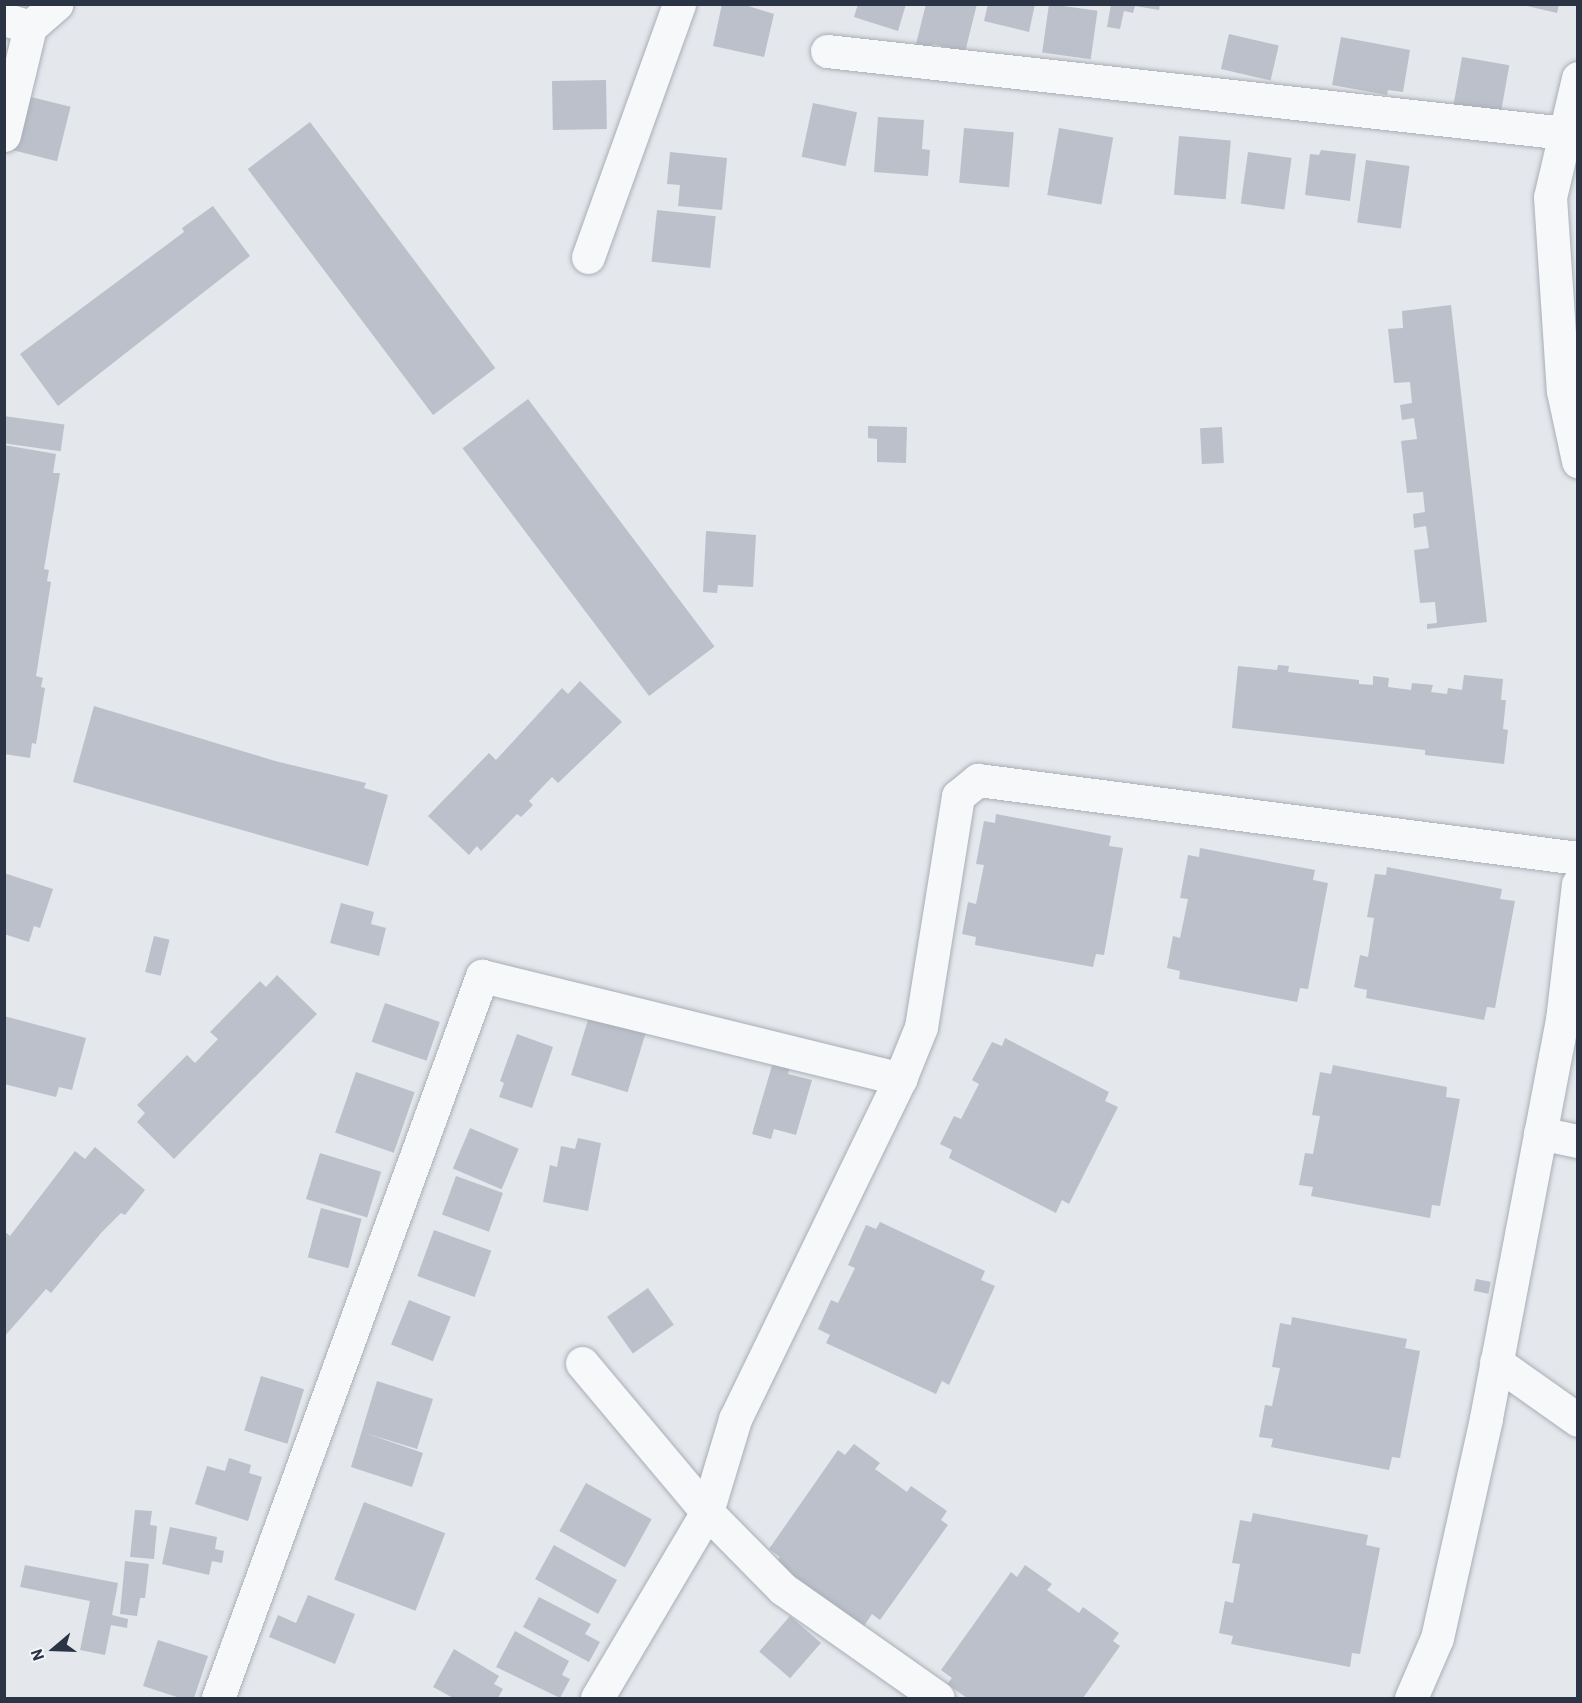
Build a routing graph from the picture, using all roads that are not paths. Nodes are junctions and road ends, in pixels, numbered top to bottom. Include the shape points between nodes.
1 (56, 4) edge
2 (679, 4) edge
3 (17, 23) edge
4 (827, 51) dead end
5 (1578, 78) edge
6 (1565, 133) junction
7 (4, 135) edge
8 (588, 257) dead end
9 (1578, 461) edge
10 (1578, 858) edge
11 (1578, 884) edge
12 (900, 1079) junction
13 (1540, 1133) junction
14 (1578, 1141) edge
15 (1496, 1362) junction
16 (582, 1363) dead end
17 (1578, 1420) edge
18 (707, 1512) junction
19 (218, 1698) edge
20 (597, 1698) edge
21 (938, 1698) edge
22 (1411, 1698) edge

1 - 3 street
2 - 8 street
3 - 7 street
4 - 6 street
5 - 6 street
6 - 9 street via 1550,197 1563,391
10 - 12 street via 978,780 958,796 921,1027
11 - 13 street via 1562,1020
12 - 18 street via 735,1419
12 - 19 street via 482,976
13 - 14 street
13 - 15 street
15 - 17 street
15 - 22 street via 1437,1638
16 - 18 street
18 - 20 street
18 - 21 street via 783,1589

